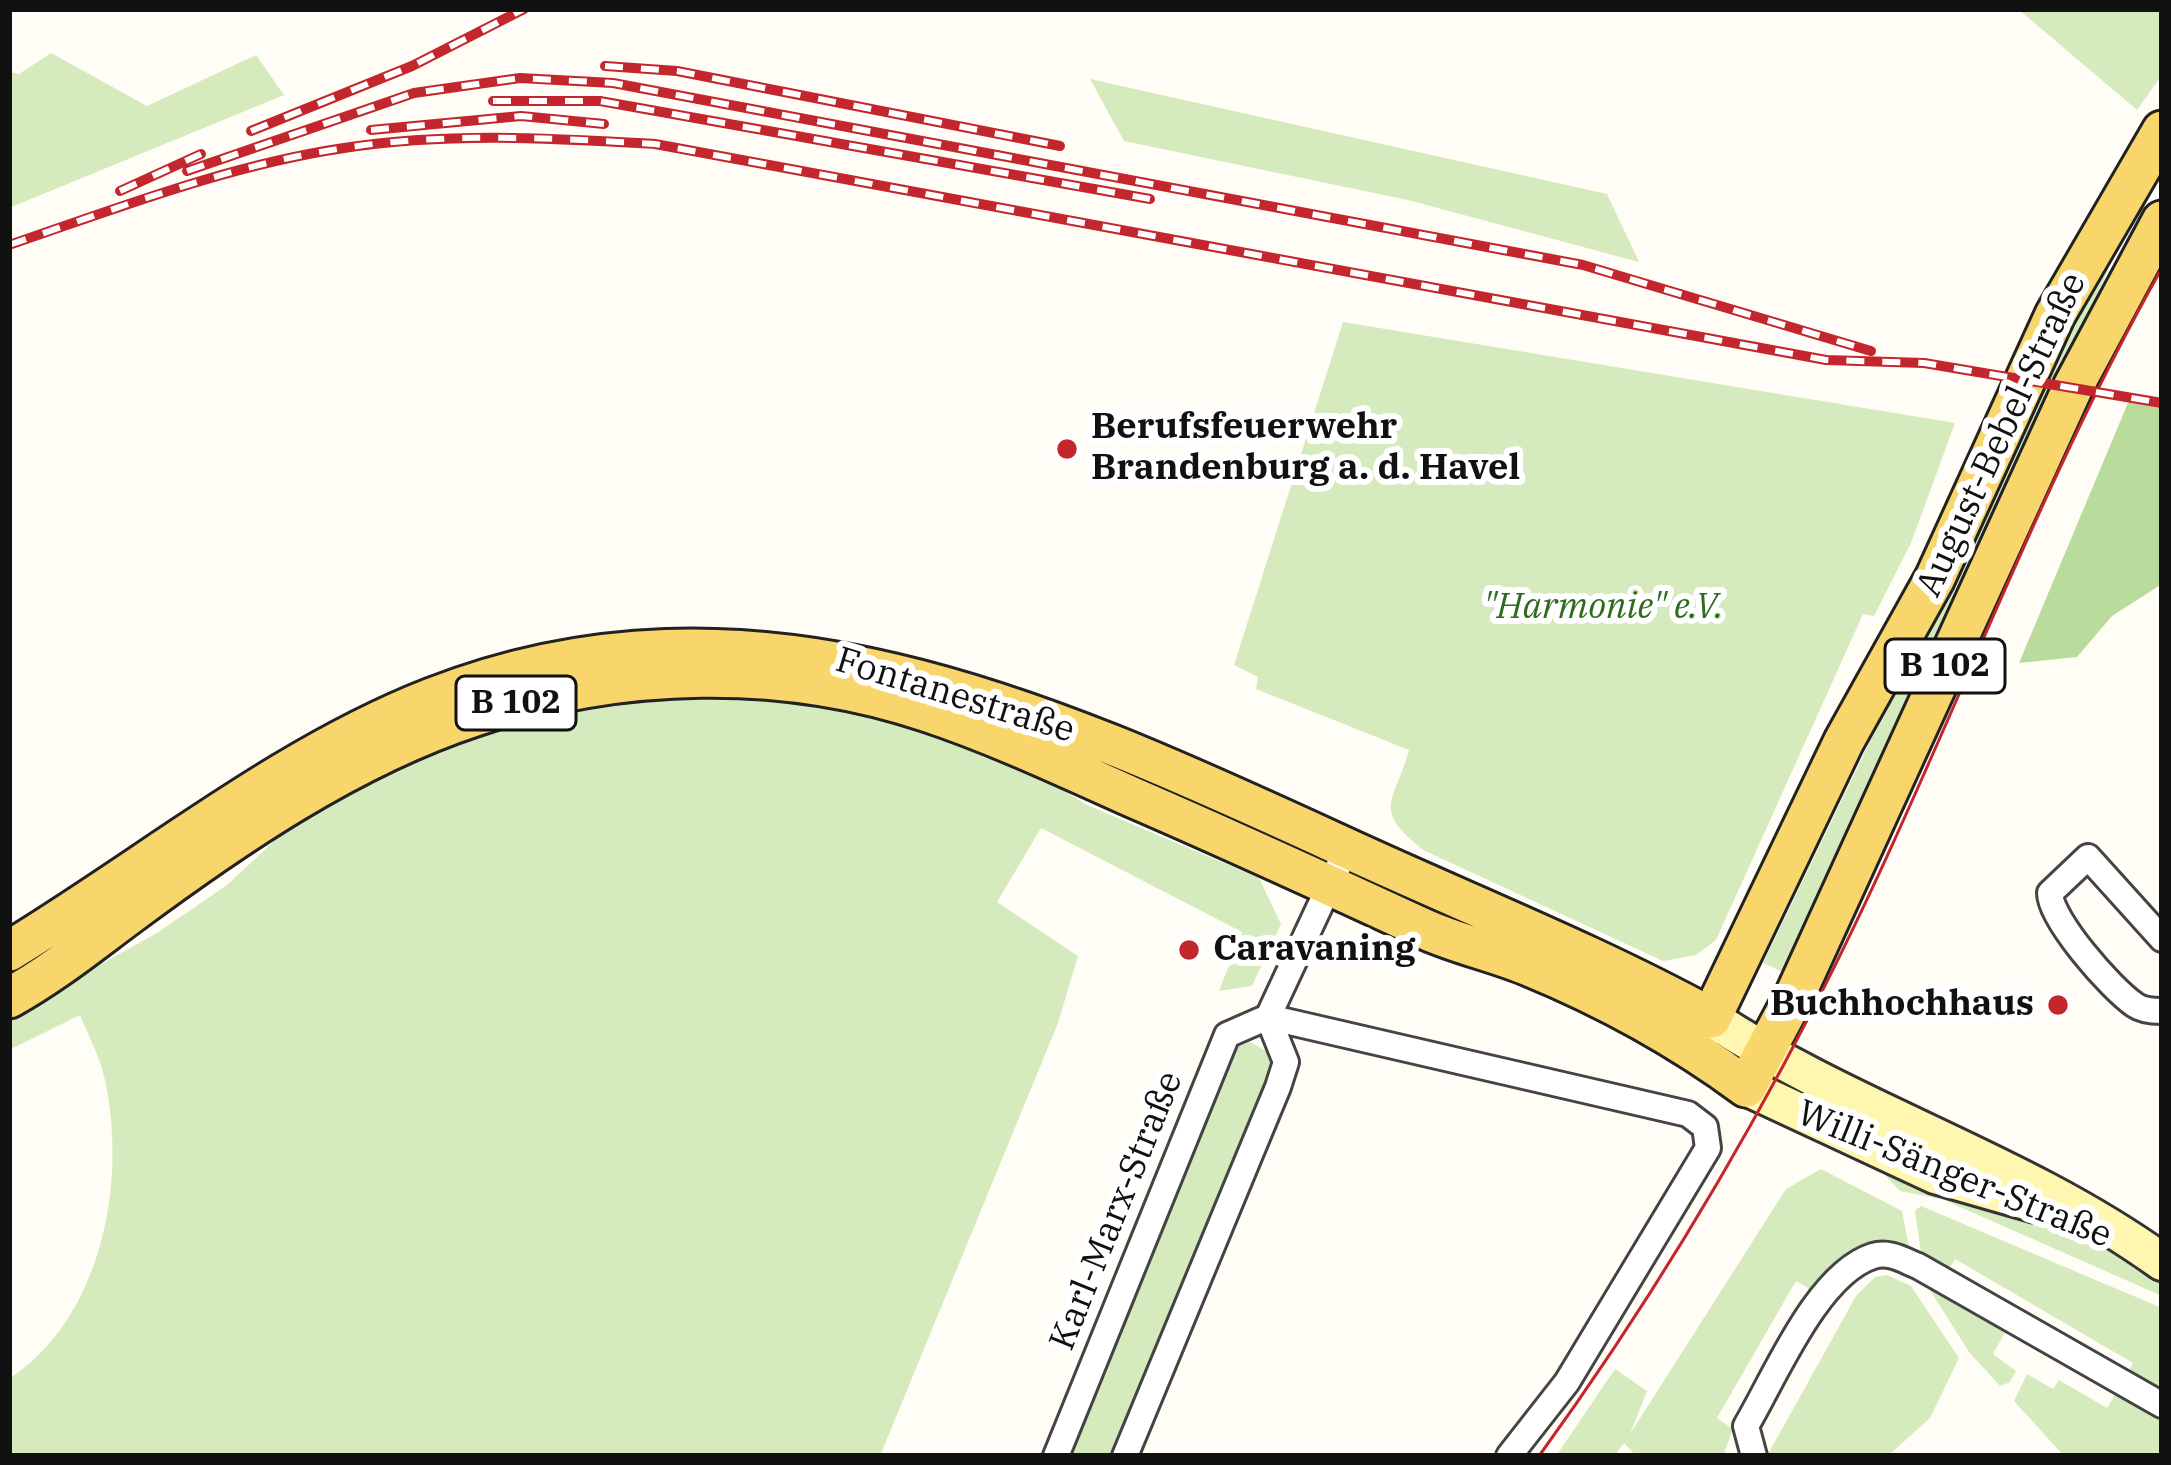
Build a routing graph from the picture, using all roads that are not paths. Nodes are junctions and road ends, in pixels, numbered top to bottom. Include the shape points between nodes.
1 (2162, 131) edge
2 (2162, 221) edge
3 (1347, 848) junction
4 (1328, 884) junction
5 (2162, 939) edge
6 (9, 951) edge
7 (9, 998) edge
8 (2162, 1011) edge
9 (1268, 1017) junction
10 (1703, 1033) junction
11 (1754, 1070) junction
12 (2162, 1262) edge
13 (2162, 1405) edge
14 (1056, 1456) edge
15 (1125, 1456) edge
16 (1509, 1456) edge
17 (1754, 1456) edge

1 - 10 main road, August-Bebel-Straße / B 102 via 2055,315 1935,578 1844,741
2 - 11 main road, August-Bebel-Straße / B 102 via 2073,387
3 - 4 street
3 - 6 main road, Fontanestraße / B 102 via 1164,765 910,676 768,650 636,651 518,670 398,712
3 - 10 main road, Fontanestraße / B 102
4 - 7 main road, Fontanestraße / B 102 via 927,712 776,681 653,679 517,703 386,752 214,856
4 - 9 street
4 - 10 main road, Fontanestraße / B 102 via 1451,941
5 - 8 street via 2088,857 2050,893 2062,926 2135,1005
9 - 14 street, Karl-Marx-Straße via 1227,1035
9 - 15 street via 1286,1062 1278,1087
9 - 16 street via 1688,1114 1705,1127 1708,1148 1567,1382
10 - 11 main road, B 102
11 - 12 main road, Willi-Sänger-Straße via 1935,1175 2015,1196
13 - 17 street via 1918,1266 1875,1256 1826,1290 1746,1426

